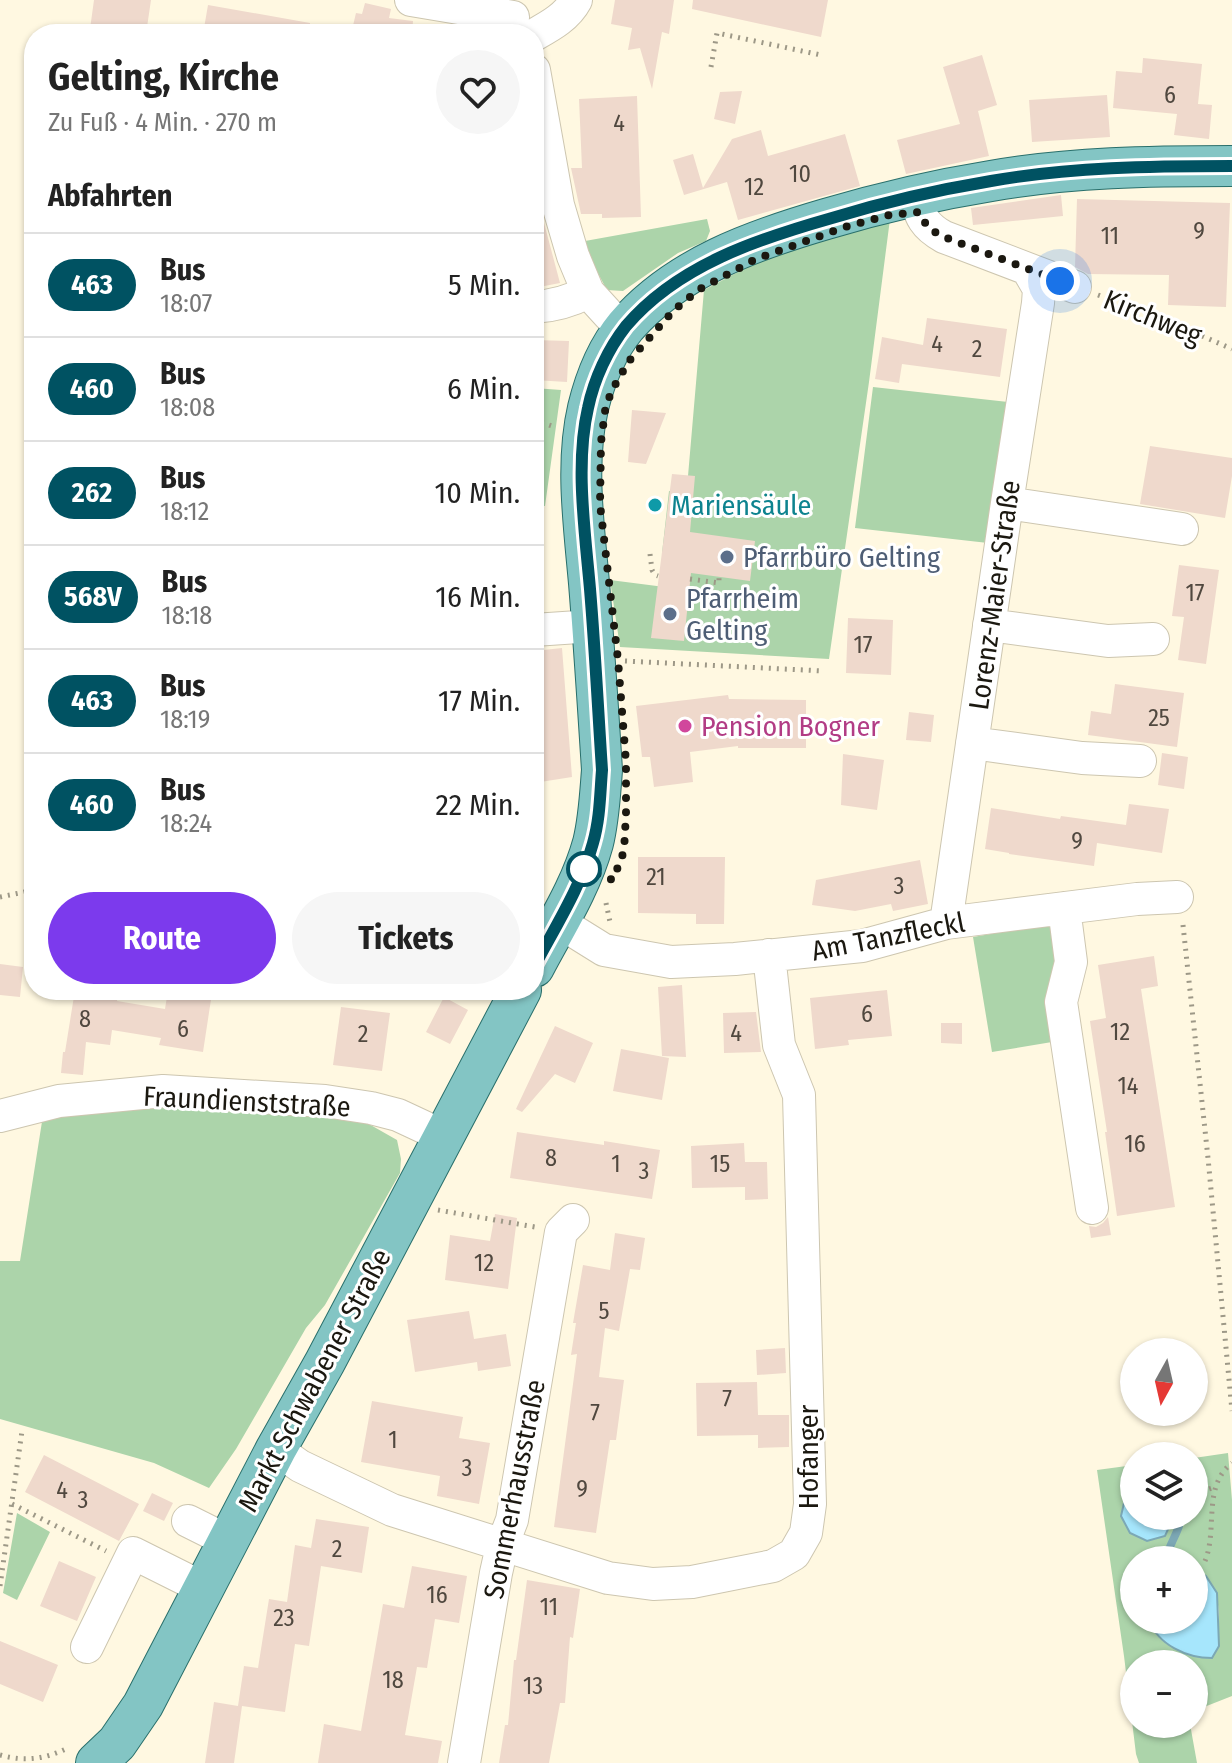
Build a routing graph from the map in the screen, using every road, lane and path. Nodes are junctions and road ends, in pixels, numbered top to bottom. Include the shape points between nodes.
1 (411, 0) edge
2 (576, 0) edge
3 (518, 22) edge
4 (821, 55) dead end
5 (711, 67) dead end
6 (544, 126) edge
7 (1232, 166) edge
8 (914, 196) junction
9 (1028, 270) junction
10 (1075, 287) joint
11 (588, 292) junction
12 (544, 307) edge
13 (626, 326) junction
14 (1232, 349) edge
15 (1007, 503) junction
16 (1182, 529) dead end
17 (650, 554) dead end
18 (658, 576) dead end
19 (719, 576) dead end
20 (690, 579) dead end
21 (989, 625) junction
22 (593, 626) junction
23 (544, 629) edge
24 (1153, 639) dead end
25 (618, 660) dead end
26 (824, 671) dead end
27 (972, 743) junction
28 (1140, 761) dead end
29 (24, 892) edge
30 (608, 895) dead end
31 (0, 897) edge
32 (1177, 897) joint
33 (1064, 908) junction
34 (946, 923) junction
35 (574, 932) junction
36 (769, 955) junction
37 (544, 958) edge
38 (516, 1000) edge
39 (0, 1116) edge
40 (443, 1136) junction
41 (1092, 1208) dead end
42 (433, 1209) dead end
43 (567, 1226) joint
44 (1232, 1411) edge
45 (22, 1431) dead end
46 (276, 1449) junction
47 (1232, 1463) edge
48 (1216, 1487) junction
49 (1208, 1490) edge
50 (12, 1504) junction
51 (188, 1521) dead end
52 (228, 1541) junction
53 (502, 1546) junction
54 (99, 1547) dead end
55 (1208, 1547) edge
56 (0, 1585) edge
57 (203, 1588) junction
58 (87, 1647) dead end
59 (96, 1763) edge
60 (464, 1763) edge

1 - 3 street
2 - 3 street via 556,23
4 - 5 path via 717,33
6 - 11 street via 558,205
7 - 8 main road via 1066,172
8 - 9 street, Kirchweg via 928,228
8 - 13 main road via 737,248 675,284
9 - 10 street, Kirchweg
9 - 15 street, Lorenz-Maier-Straße via 1039,289 1038,303
10 - 14 path, Kirchweg
11 - 12 street
11 - 13 street
13 - 22 main road via 602,366 584,431
15 - 16 street
15 - 21 street, Lorenz-Maier-Straße
17 - 18 path
19 - 20 path via 719,583
21 - 24 street via 1108,641
21 - 27 street, Lorenz-Maier-Straße
22 - 23 street
22 - 35 main road via 602,770 599,813
25 - 26 path
27 - 28 street
27 - 34 street, Lorenz-Maier-Straße
29 - 31 path
30 - 35 path
32 - 33 street, Am Tanzfleckl
32 - 44 path
33 - 34 street, Am Tanzfleckl
33 - 41 street via 1071,962 1061,1002
34 - 36 street, Am Tanzfleckl via 862,946
35 - 36 street, Am Tanzfleckl via 604,950 671,962
35 - 37 main road
36 - 53 street, Hofanger via 779,1045 799,1095 810,1448 806,1533 794,1554 773,1566 679,1583 608,1578
38 - 40 main road, Markt Schwabener Straße
39 - 40 street, Fraundienststraße via 59,1101 191,1092 371,1108
40 - 46 main road, Markt Schwabener Straße
42 - 43 path
43 - 53 street, Sommerhausstraße via 512,1520
45 - 50 path
46 - 52 main road, Markt Schwabener Straße
46 - 53 street, Hofanger via 392,1510
47 - 48 path
48 - 49 path
48 - 55 path
50 - 54 path
50 - 56 path
51 - 52 street
52 - 57 main road, Markt Schwabener Straße
53 - 60 street, Sommerhausstraße
57 - 58 street via 133,1553
57 - 59 main road, Markt Schwabener Straße via 143,1705

